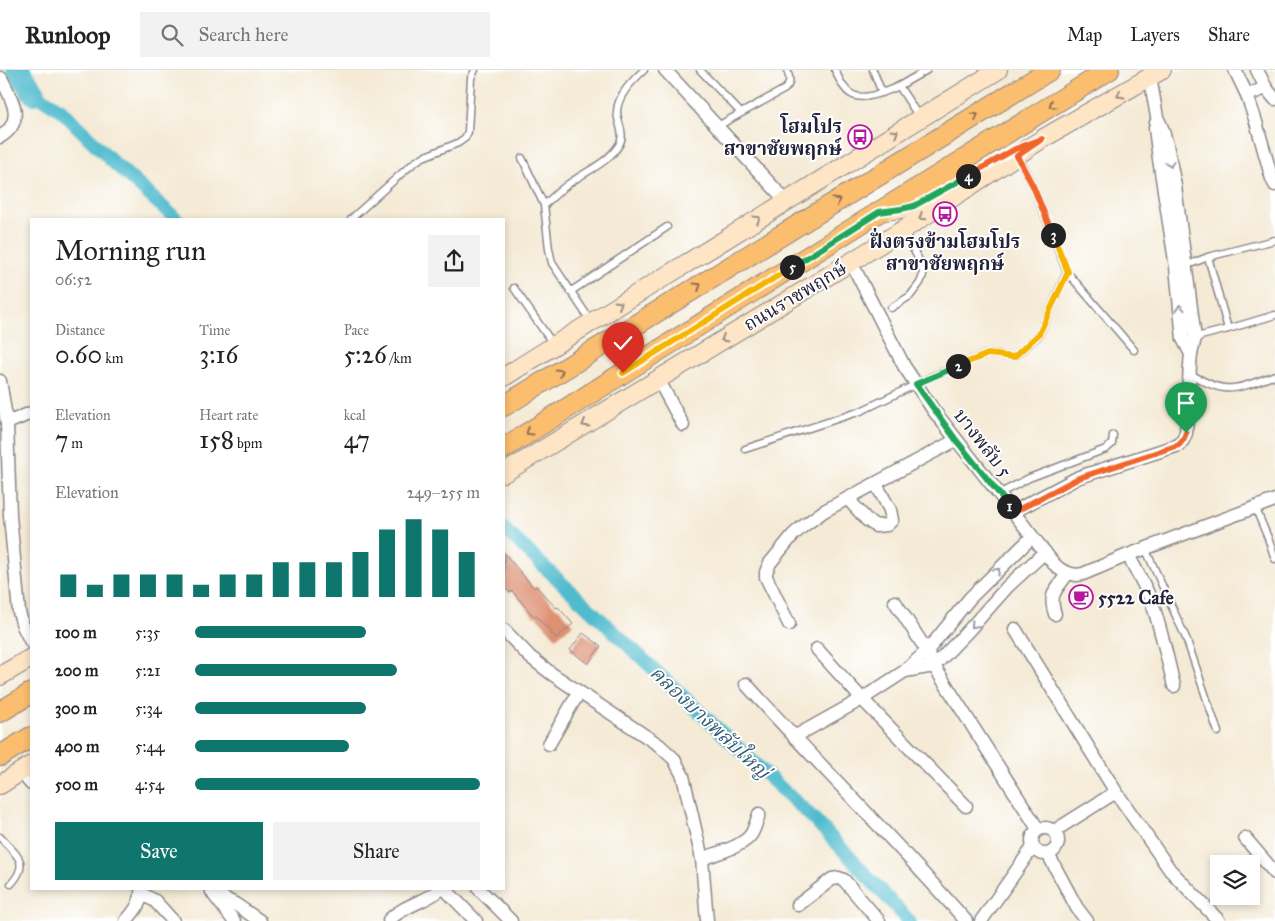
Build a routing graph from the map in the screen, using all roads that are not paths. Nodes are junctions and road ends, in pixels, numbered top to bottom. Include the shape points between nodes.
1 (475, 70) edge
2 (644, 70) edge
3 (665, 70) edge
4 (700, 70) edge
5 (787, 70) edge
6 (835, 70) edge
7 (873, 70) edge
8 (927, 70) edge
9 (1050, 70) edge
10 (1109, 70) edge
11 (1235, 70) edge
12 (1257, 70) edge
13 (916, 73) edge
14 (988, 73) edge
15 (1156, 74) edge
16 (0, 78) edge
17 (899, 86) junction
18 (1266, 88) junction
19 (882, 93) junction
20 (1247, 95) junction
21 (1275, 99) edge
22 (741, 113) junction
23 (920, 118) junction
24 (716, 127) junction
25 (0, 137) edge
26 (1042, 139) junction
27 (1017, 156) junction
28 (522, 158) dead end
29 (1275, 185) edge
30 (786, 201) junction
31 (544, 205) junction
32 (879, 212) junction
33 (352, 218) edge
34 (667, 227) dead end
35 (903, 229) junction
36 (1275, 240) edge
37 (1208, 258) junction
38 (851, 262) junction
39 (1181, 266) junction
40 (1068, 272) junction
41 (514, 288) dead end
42 (570, 292) junction
43 (891, 308) dead end
44 (1275, 315) edge
45 (591, 321) junction
46 (1228, 329) junction
47 (1189, 339) junction
48 (554, 345) junction
49 (1134, 350) dead end
50 (1190, 374) junction
51 (1275, 375) edge
52 (505, 376) edge
53 (658, 379) junction
54 (0, 381) edge
55 (916, 384) junction
56 (505, 405) edge
57 (30, 413) edge
58 (7, 423) junction
59 (683, 425) dead end
60 (1113, 435) dead end
61 (956, 440) junction
62 (505, 447) edge
63 (745, 449) dead end
64 (505, 472) edge
65 (876, 484) junction
66 (999, 494) junction
67 (848, 499) junction
68 (1275, 500) edge
69 (1255, 507) junction
70 (1014, 512) junction
71 (1032, 537) junction
72 (1146, 548) junction
73 (1045, 552) junction
74 (1128, 555) junction
75 (1275, 559) edge
76 (1068, 573) junction
77 (983, 587) junction
78 (998, 598) junction
79 (895, 602) dead end
80 (1055, 614) dead end
81 (789, 624) dead end
82 (1015, 629) dead end
83 (505, 631) edge
84 (30, 640) edge
85 (817, 649) dead end
86 (927, 651) junction
87 (30, 659) edge
88 (934, 666) junction
89 (905, 672) junction
90 (0, 676) edge
91 (746, 684) dead end
92 (1174, 686) dead end
93 (579, 692) junction
94 (30, 694) edge
95 (862, 700) junction
96 (3, 709) edge
97 (1218, 732) dead end
98 (794, 737) junction
99 (30, 738) edge
100 (549, 744) dead end
101 (0, 756) edge
102 (28, 774) edge
103 (0, 784) edge
104 (1116, 792) junction
105 (966, 806) dead end
106 (759, 814) dead end
107 (1038, 829) junction
108 (1054, 831) junction
109 (0, 837) edge
110 (1245, 838) dead end
111 (1033, 847) junction
112 (1048, 854) junction
113 (702, 859) junction
114 (1275, 873) edge
115 (12, 884) dead end
116 (439, 890) edge
117 (446, 890) edge
118 (480, 890) edge
119 (142, 891) edge
120 (211, 891) edge
121 (798, 905) dead end
122 (389, 920) edge
123 (126, 921) edge
124 (172, 921) edge
125 (234, 921) edge
126 (260, 921) edge
127 (476, 921) edge
128 (511, 921) edge
129 (707, 921) edge
130 (880, 921) edge
131 (966, 921) edge
132 (981, 921) edge
133 (1087, 921) edge
134 (1219, 921) edge

1 - 33 lane via 471,78 465,138 415,162
2 - 31 lane via 626,89 620,101 617,112 622,135 620,144 609,157 568,184
3 - 24 street
4 - 22 lane
5 - 22 lane via 790,77 788,86
6 - 19 lane via 844,88 852,95 860,97
7 - 19 lane
8 - 13 lane
56 -> 9 main road
10 -> 32 main road, ถนนราชพฤกษ์
11 - 20 street
12 - 18 street
13 - 17 lane
14 - 23 main road
15 -> 26 main road, ถนนราชพฤกษ์
15 - 39 street via 1155,128
16 - 25 street via 12,98 15,115 13,126
17 - 19 lane
17 - 23 lane
18 - 20 street
18 - 21 street
20 - 29 street
22 - 24 lane
30 -> 23 main road
24 - 30 street
26 - 27 main road, ถนนราชพฤกษ์
26 - 32 main road via 1003,155 914,206
27 -> 35 main road, ถนนราชพฤกษ์
27 - 40 lane via 1033,186
28 - 31 lane
45 -> 30 main road
31 - 42 lane via 552,264
32 -> 62 main road, ถนนราชพฤกษ์
34 - 42 lane
35 - 38 main road, ถนนราชพฤกษ์
35 - 43 lane via 922,266 923,275 910,296
36 - 37 lane
37 - 39 lane
37 - 46 lane
38 -> 53 main road, ถนนราชพฤกษ์
38 - 55 street, บางพลับ 5
39 - 47 street
40 - 49 lane
40 - 55 lane via 1039,334 1014,357 988,354
41 - 48 lane
42 - 45 lane
44 - 46 lane
45 - 48 main road
46 - 47 lane
47 - 50 street
48 - 52 main road
50 - 51 lane via 1224,388
50 - 70 street via 1186,433 1179,445 1079,478
53 - 59 street
53 -> 64 main road, ถนนราชพฤกษ์
54 - 58 street
55 - 61 street, บางพลับ 5
55 - 63 lane via 861,411
57 - 58 street
58 - 84 street via 10,516 19,612
60 - 66 lane via 1112,444 1106,449 1029,478
61 - 65 street
61 - 66 street, บางพลับ 5
65 - 67 street
65 - 67 street via 890,510 892,520 887,525 871,523
66 - 70 street, บางพลับ 5
67 - 81 street via 802,527 770,563 766,577
68 - 69 street
69 - 72 street
69 - 75 lane
70 - 71 street, บางพลับ 5
71 - 73 street, บางพลับ 5
77 -> 71 street
72 - 74 street
72 - 97 lane via 1186,638
73 - 76 street, บางพลับ 5 via 1054,564
73 - 78 street
74 - 76 street via 1083,574
74 - 92 street via 1141,578 1161,631
76 - 80 street via 1053,595
77 - 78 street
77 - 86 street via 970,598
78 -> 88 street
79 - 86 street
82 - 104 street
83 - 93 street via 530,657
85 - 95 street
86 - 88 street
86 - 89 street
87 - 90 main road
88 - 89 street
88 - 107 street
89 - 95 street
91 - 98 street
93 - 100 street
93 - 113 street via 659,745 674,759 683,776
94 - 96 main road
95 - 98 street
95 - 105 street
98 - 131 street via 879,824
99 - 101 main road
102 - 103 main road
104 - 108 street
104 - 134 street via 1170,870
106 - 113 street via 744,842
107 - 108 street via 1046,827
107 - 111 street via 1032,835
108 - 112 street via 1058,838 1057,846
109 - 115 lane via 22,863
110 - 114 street
111 - 112 street
111 - 132 street
112 - 133 street
113 - 129 street
116 - 122 street
117 - 127 street
118 - 128 street
119 - 123 street
119 - 124 street
120 - 125 street
120 - 126 street
121 - 130 street via 832,879 839,878

